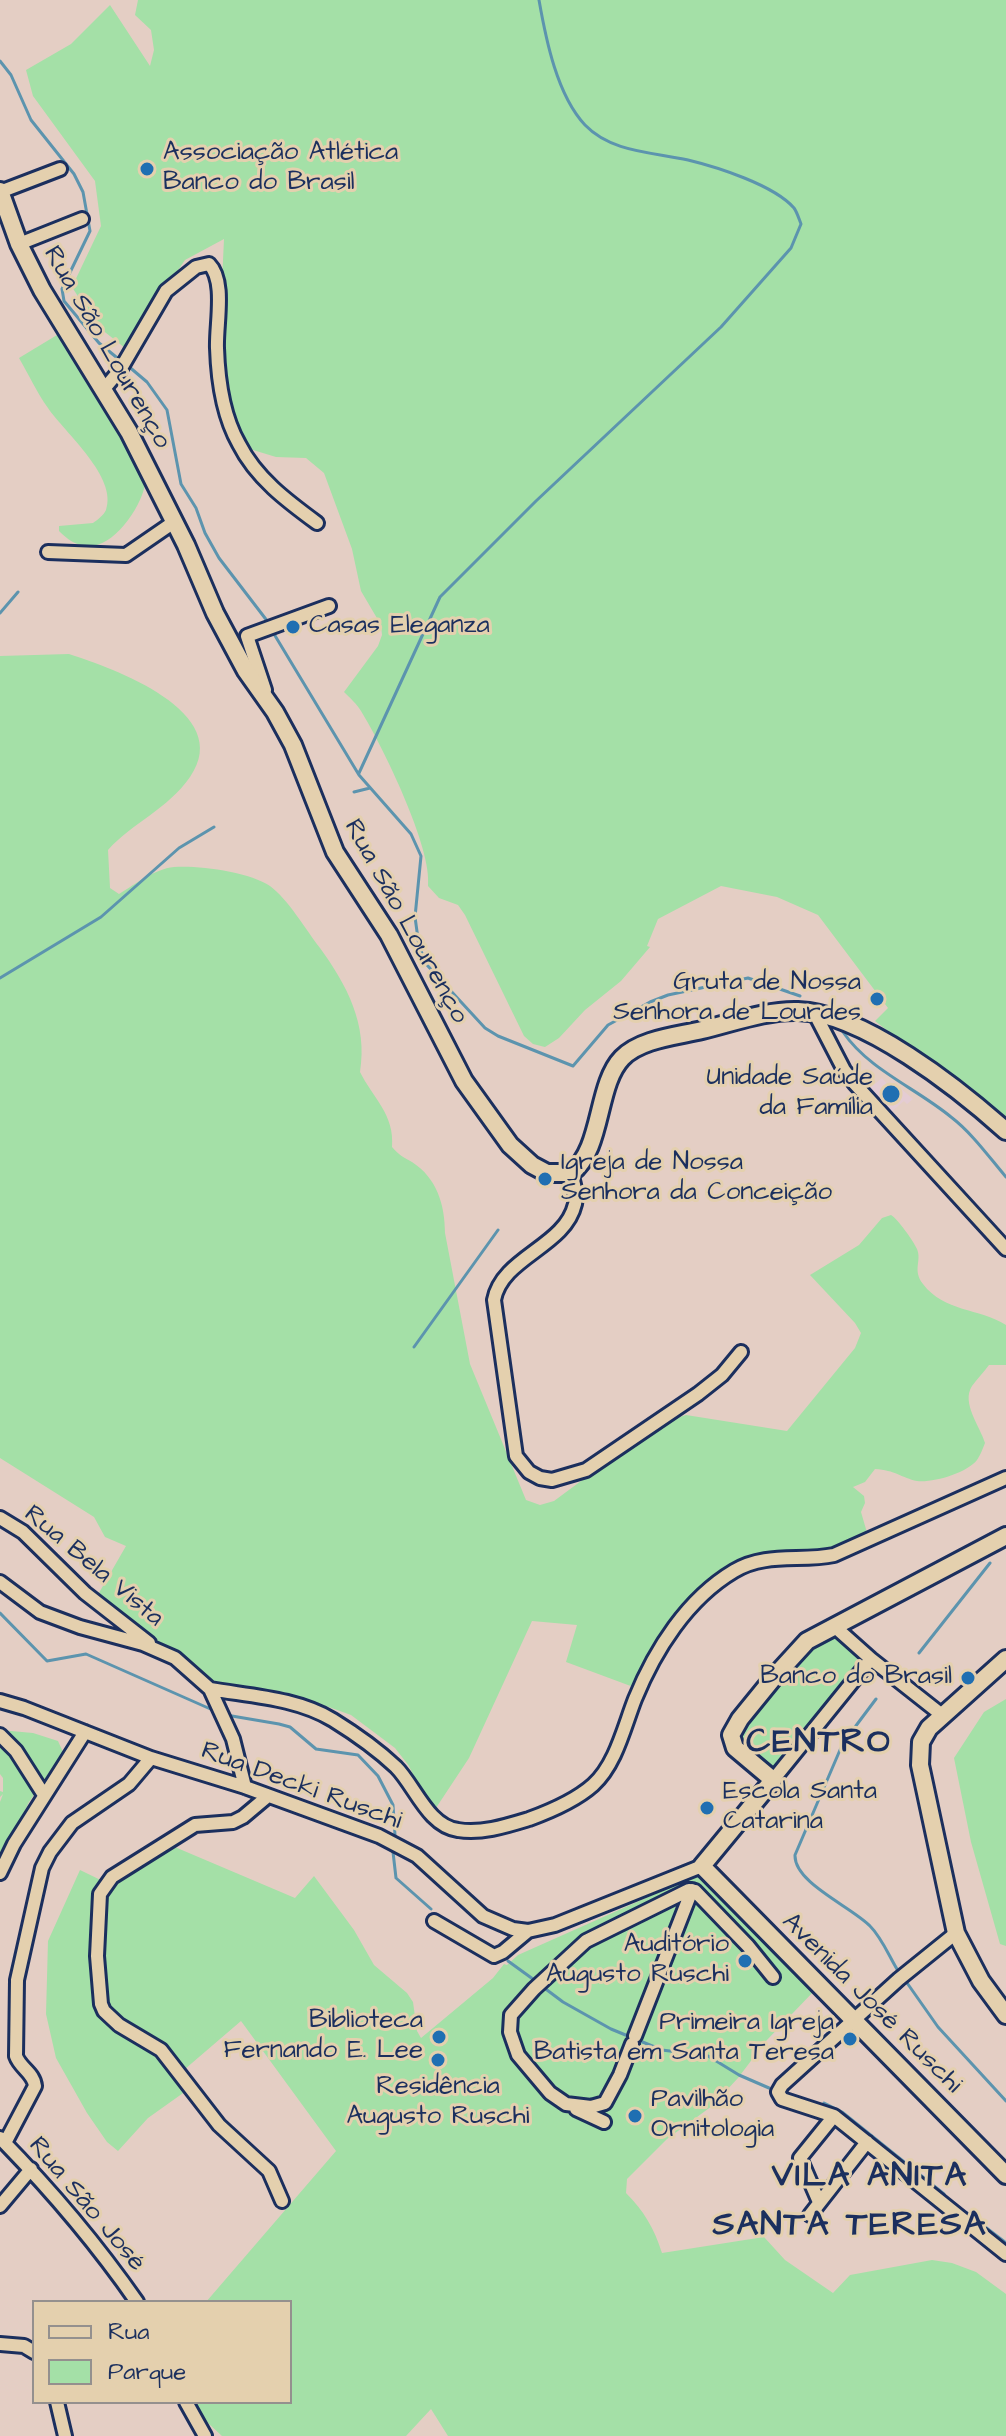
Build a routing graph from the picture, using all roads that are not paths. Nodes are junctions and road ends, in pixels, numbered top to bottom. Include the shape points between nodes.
1 (60, 169) dead end
2 (0, 192) edge
3 (82, 219) dead end
4 (6, 226) edge
5 (19, 244) junction
6 (104, 389) junction
7 (174, 522) junction
8 (317, 523) dead end
9 (48, 552) dead end
10 (329, 606) dead end
11 (275, 712) junction
12 (814, 1012) junction
13 (844, 1070) junction
14 (830, 1078) dead end
15 (1006, 1131) edge
16 (571, 1173) junction
17 (1006, 1249) edge
18 (741, 1352) dead end
19 (1006, 1478) edge
20 (0, 1518) edge
21 (1006, 1536) edge
22 (0, 1582) edge
23 (834, 1626) junction
24 (158, 1650) junction
25 (871, 1659) junction
26 (1006, 1659) edge
27 (210, 1689) junction
28 (0, 1701) edge
29 (942, 1715) junction
30 (85, 1732) junction
31 (0, 1735) edge
32 (151, 1758) junction
33 (773, 1780) junction
34 (245, 1787) junction
35 (44, 1795) junction
36 (268, 1796) junction
37 (702, 1866) junction
38 (0, 1873) edge
39 (692, 1890) junction
40 (434, 1921) dead end
41 (528, 1931) junction
42 (956, 1933) junction
43 (773, 1977) dead end
44 (1006, 2015) edge
45 (854, 2019) junction
46 (566, 2104) junction
47 (834, 2116) junction
48 (604, 2122) dead end
49 (2, 2141) edge
50 (867, 2142) junction
51 (31, 2169) junction
52 (1006, 2175) edge
53 (282, 2201) dead end
54 (819, 2202) junction
55 (0, 2206) edge
56 (810, 2215) dead end
57 (1006, 2254) edge
58 (136, 2300) edge
59 (0, 2344) edge
60 (32, 2351) edge
61 (57, 2404) edge
62 (187, 2404) edge
63 (65, 2436) edge
64 (205, 2436) edge

1 - 2 street
2 - 4 main road, Rua São Lourenço
3 - 5 street
4 - 5 main road, Rua São Lourenço
5 - 6 main road, Rua São Lourenço
6 - 7 main road, Rua São Lourenço
6 - 8 street via 166,291 196,267 212,267 218,279 221,388 239,445 279,494
7 - 9 street via 126,555
7 - 11 main road, Rua São Lourenço via 215,613
10 - 11 street via 250,634 246,640
11 - 16 main road, Rua São Lourenço via 335,852 389,935 464,1081 510,1145 532,1165 547,1173
12 - 13 street
12 - 15 main road via 897,1048
12 - 16 main road via 783,1011 631,1051 614,1070 585,1159
13 - 14 street
13 - 17 street
16 - 18 street via 576,1194 567,1220 495,1293 520,1463 552,1480 586,1470 698,1394
19 - 27 street via 834,1555 767,1559 733,1571 672,1630 601,1777 563,1805 511,1824 473,1831 445,1826 398,1769 335,1721 303,1706
20 - 24 street, Rua Bela Vista via 23,1532 85,1593
21 - 23 main road
22 - 24 street via 40,1612
23 - 25 street
23 - 33 main road via 798,1649 733,1730 735,1748
24 - 27 street
25 - 29 street
25 - 33 street
26 - 29 main road
27 - 34 street
28 - 30 street, Rua Decki Ruschi
29 - 42 main road via 921,1742 920,1765
30 - 32 street, Rua Decki Ruschi
30 - 35 street
31 - 35 street
32 - 34 street, Rua Decki Ruschi
32 - 49 street via 129,1784 72,1823 42,1868 17,1980 16,2056 35,2086
33 - 37 main road
34 - 36 street, Rua Decki Ruschi
35 - 38 street
36 - 41 street, Rua Decki Ruschi via 409,1849 483,1916
36 - 53 street via 238,1820 195,1825 112,1877 98,1905 97,1969 104,2011 161,2050 219,2125 269,2171
37 - 41 street
37 - 45 main road, Avenida José Ruschi
39 - 43 street
39 - 46 street via 605,2103
39 - 46 street via 586,1941 511,2015 518,2055
40 - 41 street via 494,1956
42 - 44 main road
42 - 45 street
45 - 47 street via 780,2087 778,2095
45 - 52 main road, Avenida José Ruschi
46 - 48 street
47 - 50 street
47 - 54 street via 800,2158
49 - 51 street, Rua São José
50 - 54 street
50 - 57 street
51 - 55 street
51 - 58 street, Rua São José
54 - 56 street
59 - 60 street
61 - 63 street
62 - 64 street

